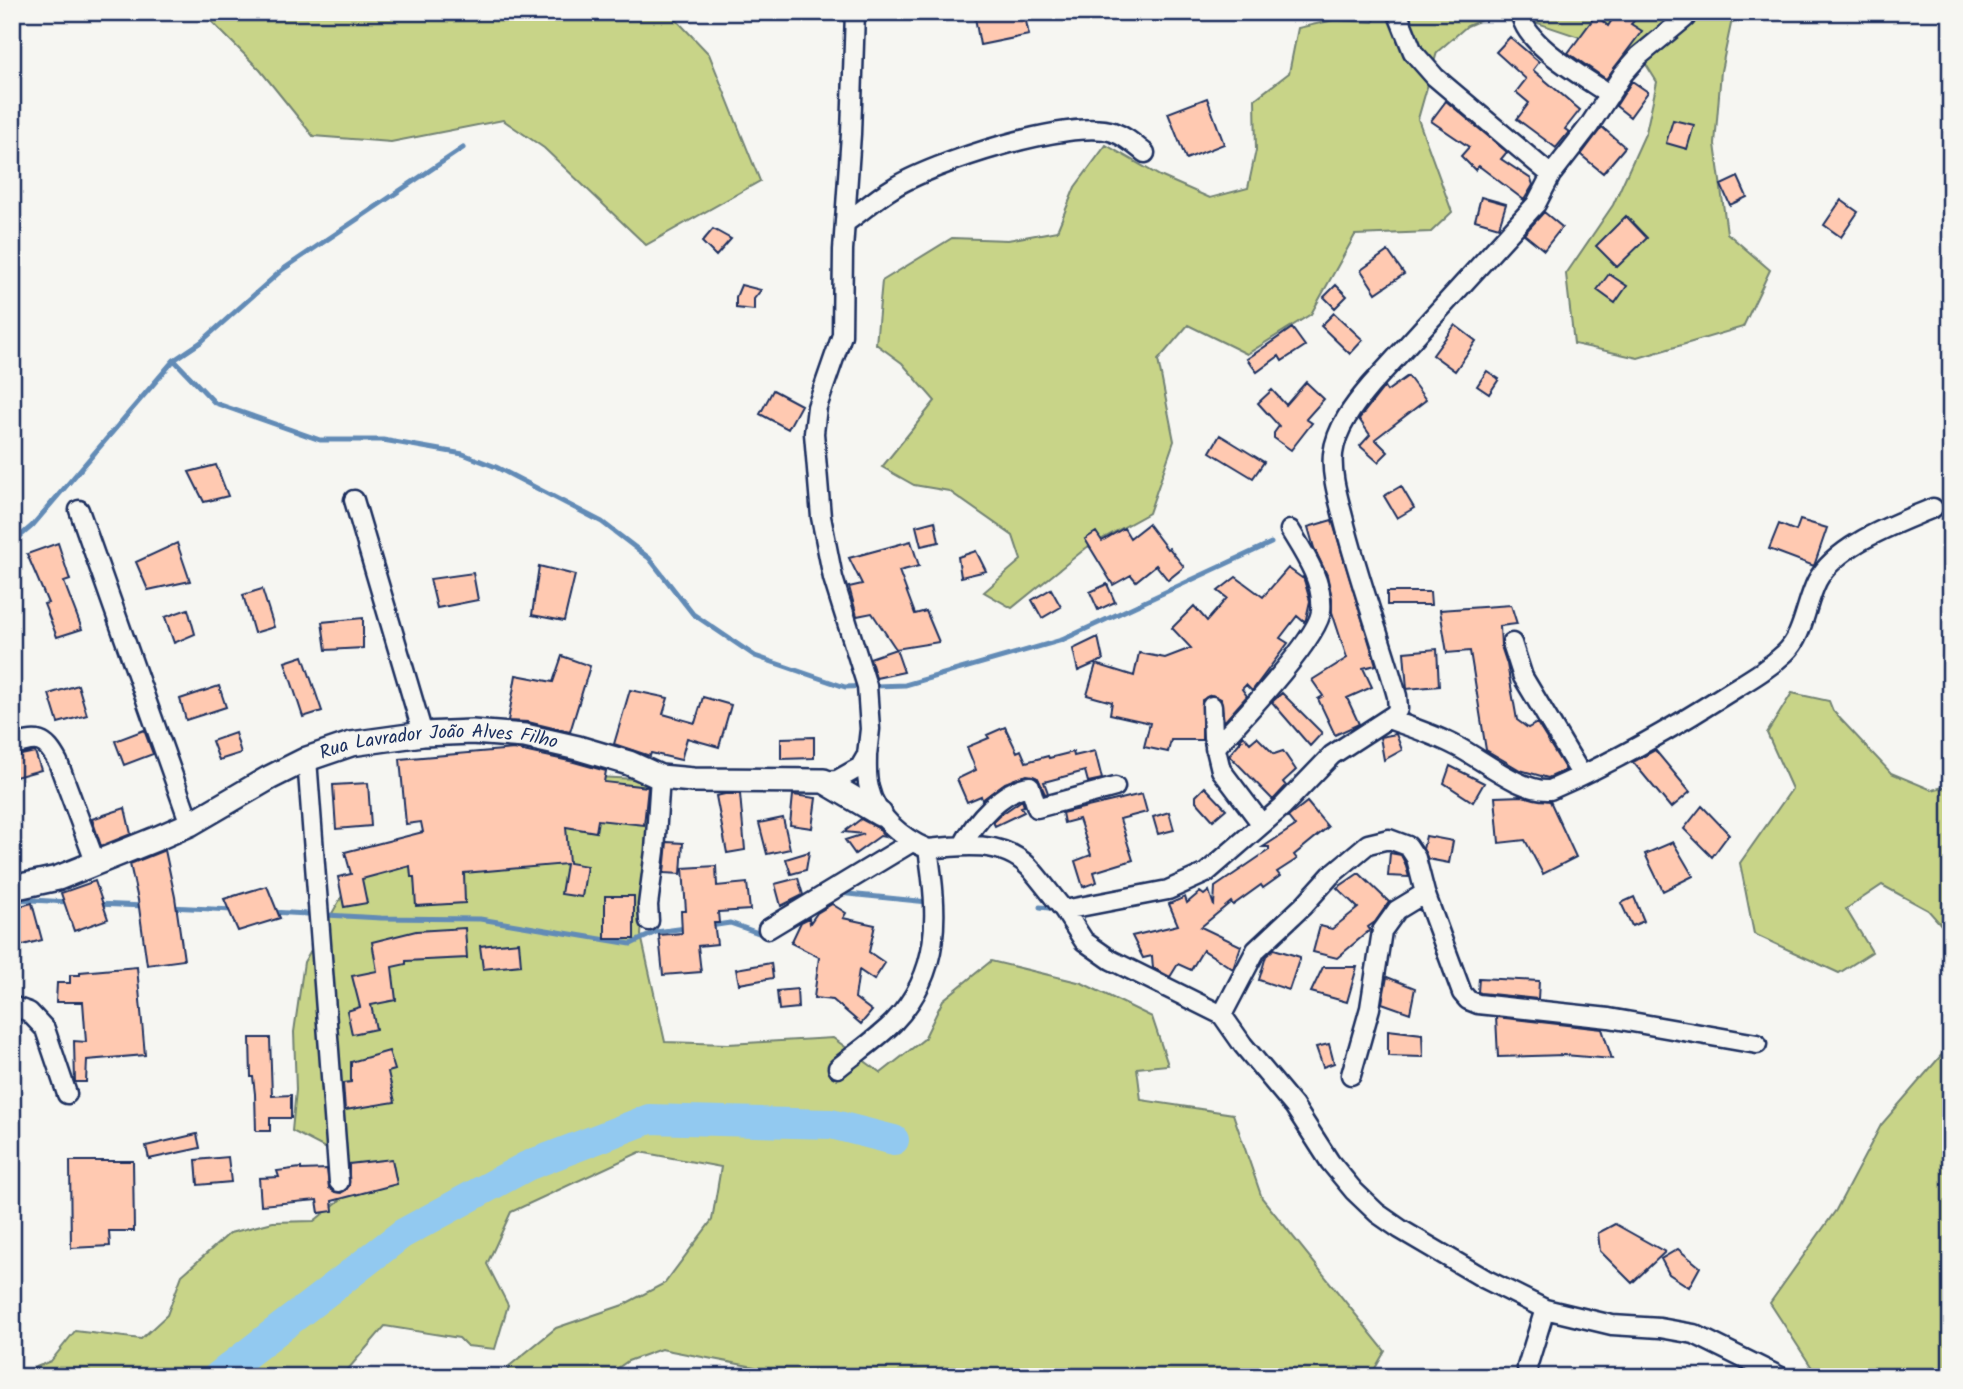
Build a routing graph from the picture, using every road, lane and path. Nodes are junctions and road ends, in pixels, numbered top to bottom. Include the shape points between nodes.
1 (855, 12) edge
2 (1397, 12) edge
3 (1521, 12) edge
4 (1688, 12) edge
5 (1610, 95) junction
6 (1144, 153) dead end
7 (1551, 176) junction
8 (845, 223) junction
9 (354, 500) dead end
10 (1933, 509) dead end
11 (79, 510) dead end
12 (1290, 530) dead end
13 (1512, 643) dead end
14 (1212, 706) dead end
15 (1388, 719) junction
16 (423, 734) junction
17 (12, 746) edge
18 (1215, 748) junction
19 (867, 755) junction
20 (307, 759) junction
21 (1581, 774) junction
22 (660, 777) junction
23 (824, 781) junction
24 (1115, 787) dead end
25 (880, 814) junction
26 (1261, 823) junction
27 (190, 824) junction
28 (963, 845) junction
29 (920, 846) junction
30 (96, 864) junction
31 (12, 888) edge
32 (1425, 893) junction
33 (1064, 910) junction
34 (649, 921) dead end
35 (768, 929) dead end
36 (12, 1006) edge
37 (1222, 1015) junction
38 (1757, 1044) dead end
39 (838, 1068) dead end
40 (1351, 1075) dead end
41 (67, 1094) dead end
42 (339, 1182) dead end
43 (1545, 1309) junction
44 (1529, 1377) edge
45 (1781, 1377) edge

1 - 8 street
2 - 7 street via 1413,52 1435,77
3 - 5 street via 1525,29 1537,44
4 - 5 street via 1639,56
5 - 7 street
6 - 8 street via 1115,132 1096,128 1037,136 908,181
7 - 15 street via 1536,204 1357,401 1337,435 1333,463 1338,499 1397,696 1398,709
8 - 19 street via 842,335 817,407 814,433 821,517 833,578 867,686
9 - 16 street
10 - 21 street via 1882,530 1829,564 1818,580 1794,644 1764,671 1686,720
11 - 27 street
12 - 18 street via 1307,557 1321,611 1296,654
13 - 21 street via 1523,677
14 - 18 street
15 - 21 street via 1458,746 1540,791
15 - 26 street via 1332,755
16 - 20 street, Rua Lavrador João Alves Filho via 351,744
16 - 22 street, Rua Lavrador João Alves Filho via 525,736 616,759
17 - 30 street via 43,741 51,750
18 - 26 street via 1221,771
19 - 23 street via 860,767 837,780
19 - 25 street via 869,789
20 - 27 street, Rua Lavrador João Alves Filho
20 - 42 street
22 - 23 street, Rua Lavrador João Alves Filho
22 - 34 street
23 - 25 street
24 - 28 street via 1037,808 1030,786 1017,787 971,827
25 - 29 street
26 - 33 street via 1206,873 1187,882 1168,890
27 - 30 street, Rua Lavrador João Alves Filho
28 - 29 street
28 - 33 street via 993,847 1013,855 1028,866
29 - 35 street
29 - 39 street via 934,882 934,930 927,968 899,1016
30 - 31 street, Rua Lavrador João Alves Filho
32 - 37 street via 1408,846 1389,839 1368,844 1256,950
32 - 38 street via 1468,1000
32 - 40 street via 1397,910 1382,931 1370,1008
33 - 37 street via 1083,941 1111,960
36 - 41 street via 29,1012 45,1028
37 - 43 street via 1294,1106 1330,1161 1377,1213 1485,1279
43 - 44 street via 1527,1367
43 - 45 street via 1612,1325 1694,1334

